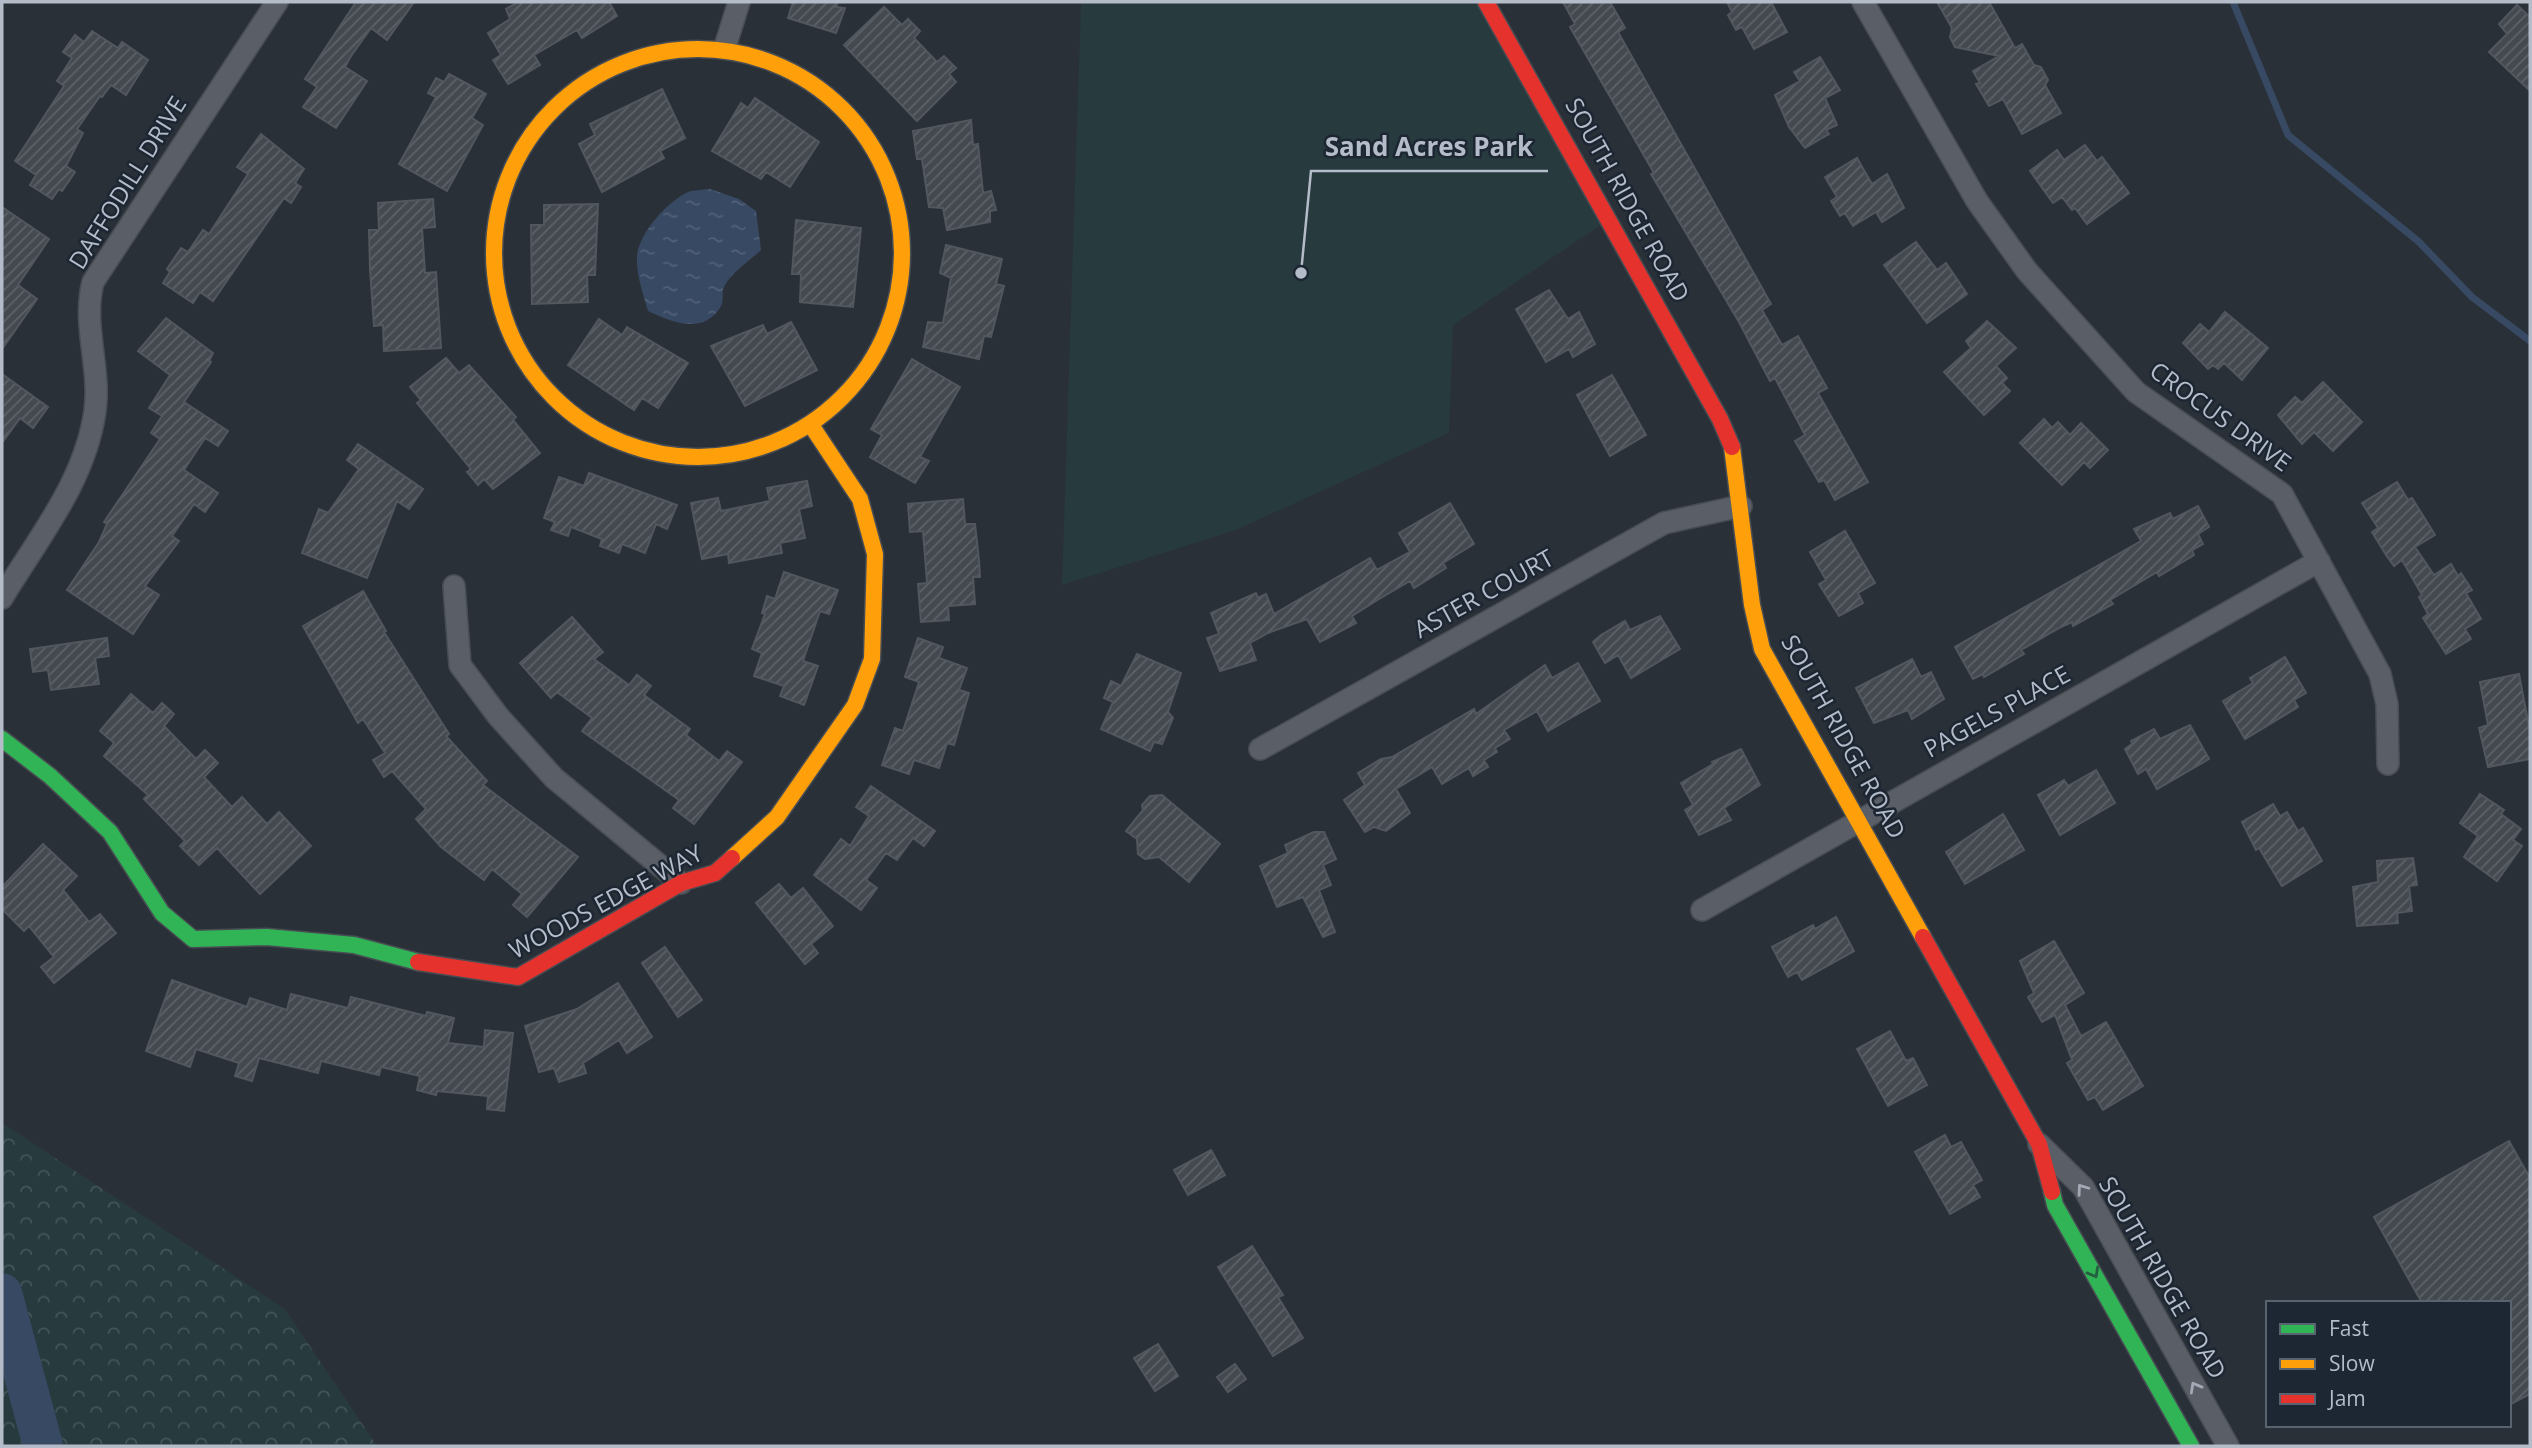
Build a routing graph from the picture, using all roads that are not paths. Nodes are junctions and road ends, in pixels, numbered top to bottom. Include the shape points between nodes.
1 (277, 2) edge
2 (739, 2) edge
3 (1486, 2) edge
4 (1863, 2) edge
5 (725, 47) junction
6 (811, 425) junction
7 (1741, 506) junction
8 (2319, 561) junction
9 (454, 586) dead end
10 (2, 598) edge
11 (2, 739) edge
12 (1260, 749) dead end
13 (2388, 764) dead end
14 (1858, 821) junction
15 (681, 883) junction
16 (1702, 910) dead end
17 (2039, 1144) junction
18 (2191, 1446) edge
19 (2228, 1446) edge

1 - 10 street, DAFFODILL DRIVE via 93,282 88,304 96,409 89,439 72,488
2 - 5 street
3 - 7 street, SOUTH RIDGE ROAD via 1720,419 1735,454
4 - 8 street, CROCUS DRIVE via 1977,201 2028,271 2136,392 2282,494
5 - 6 street via 784,64 840,101 882,158 904,234 897,309 859,381
5 - 6 street via 646,53 624,62 581,82 525,140 496,214 496,295 524,364 572,416 630,448 709,459 767,447
6 - 15 street, WOODS EDGE WAY via 860,499 875,554 872,659 855,705 777,817 715,873
7 - 12 street, ASTER COURT via 1664,523
7 - 14 street, SOUTH RIDGE ROAD via 1752,605 1762,649
8 - 13 street, CROCUS DRIVE via 2380,674 2387,704
8 - 14 street, PAGELS PLACE
9 - 15 street via 460,665 498,716 554,778
11 - 15 street, WOODS EDGE WAY via 110,832 162,914 193,939 267,937 354,945 436,967 518,978
14 - 16 street, PAGELS PLACE
14 - 17 street, SOUTH RIDGE ROAD
17 -> 18 street, SOUTH RIDGE ROAD via 2055,1205
19 -> 17 street, SOUTH RIDGE ROAD via 2083,1187

